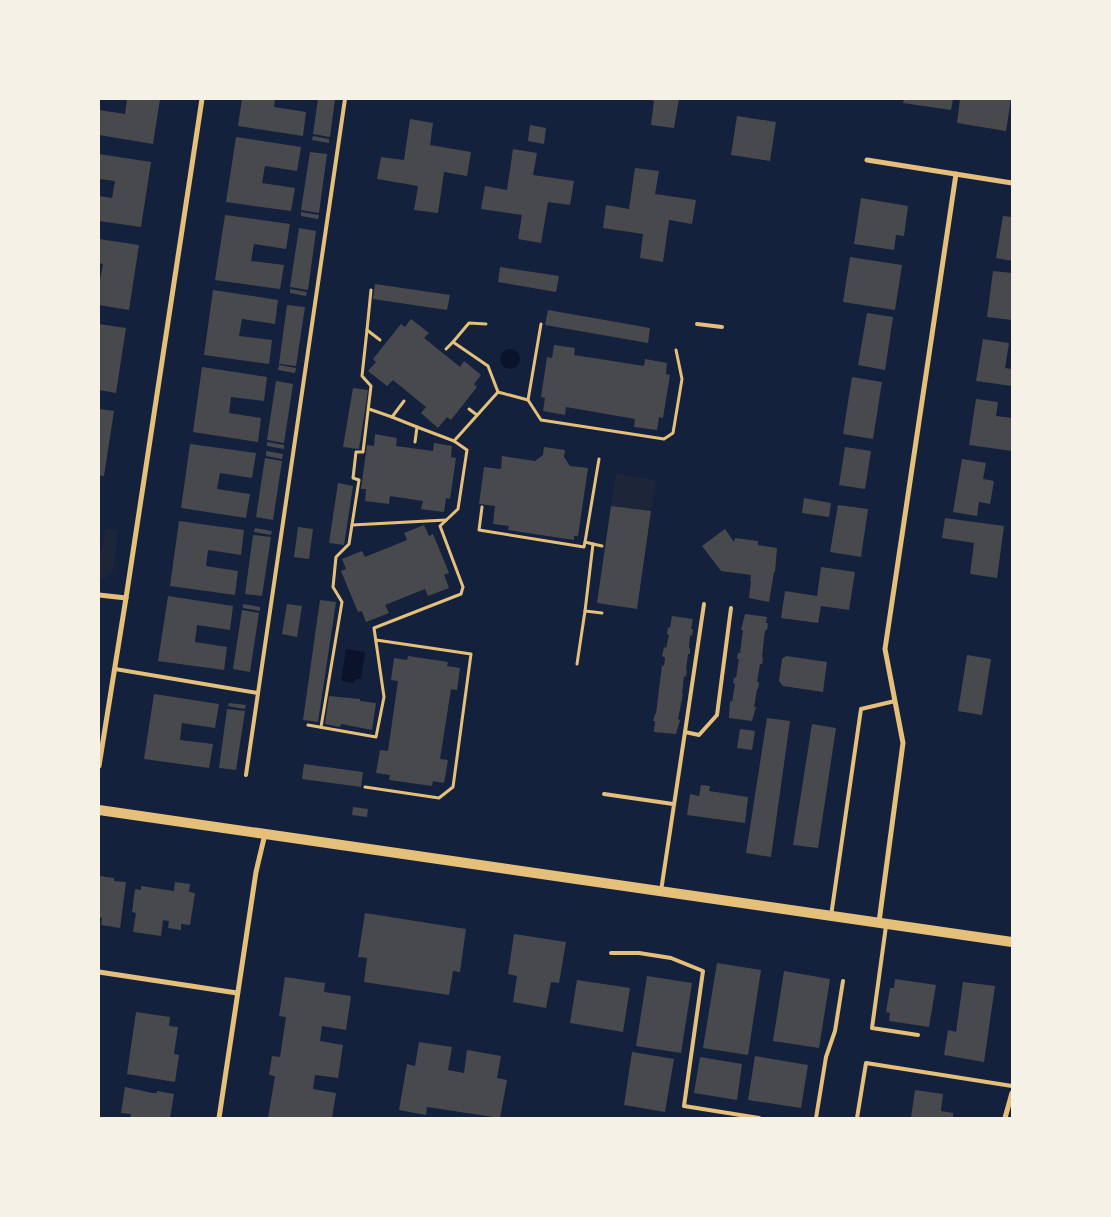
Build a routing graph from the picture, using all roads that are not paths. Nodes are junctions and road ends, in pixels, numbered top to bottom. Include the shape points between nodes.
1 (202, 99) edge
2 (345, 99) edge
3 (867, 160) dead end
4 (956, 174) junction
5 (1012, 183) edge
6 (697, 324) dead end
7 (722, 327) dead end
8 (99, 595) edge
9 (126, 598) junction
10 (704, 604) dead end
11 (731, 608) dead end
12 (115, 669) junction
13 (258, 693) junction
14 (895, 702) junction
15 (685, 732) junction
16 (99, 766) edge
17 (246, 775) dead end
18 (604, 794) dead end
19 (673, 804) junction
20 (99, 810) edge
21 (265, 834) junction
22 (662, 891) junction
23 (831, 916) junction
24 (883, 923) junction
25 (1012, 942) edge
26 (611, 953) dead end
27 (99, 972) edge
28 (843, 981) dead end
29 (237, 993) junction
30 (918, 1035) dead end
31 (1012, 1086) edge
32 (1012, 1093) edge
33 (219, 1118) edge
34 (759, 1118) edge
35 (816, 1118) edge
36 (857, 1118) edge
37 (1005, 1118) edge

1 - 9 street
2 - 13 lane
3 - 4 street
4 - 5 street
4 - 14 street via 886,648
6 - 7 lane
8 - 9 street
9 - 12 street
10 - 15 lane
11 - 15 lane via 716,715 699,735
12 - 13 lane
12 - 16 street
13 - 17 lane
14 - 23 lane via 861,709
14 - 24 street via 903,743
15 - 19 lane
18 - 19 lane
19 - 22 lane
20 - 21 main road
21 - 22 main road
21 - 29 street
22 - 23 main road
23 - 24 main road
24 - 25 main road
24 - 30 lane via 872,1028
26 - 34 lane via 670,958 703,971 684,1106
27 - 29 street
28 - 35 lane
29 - 33 street
31 - 36 lane via 866,1063
32 - 37 street

